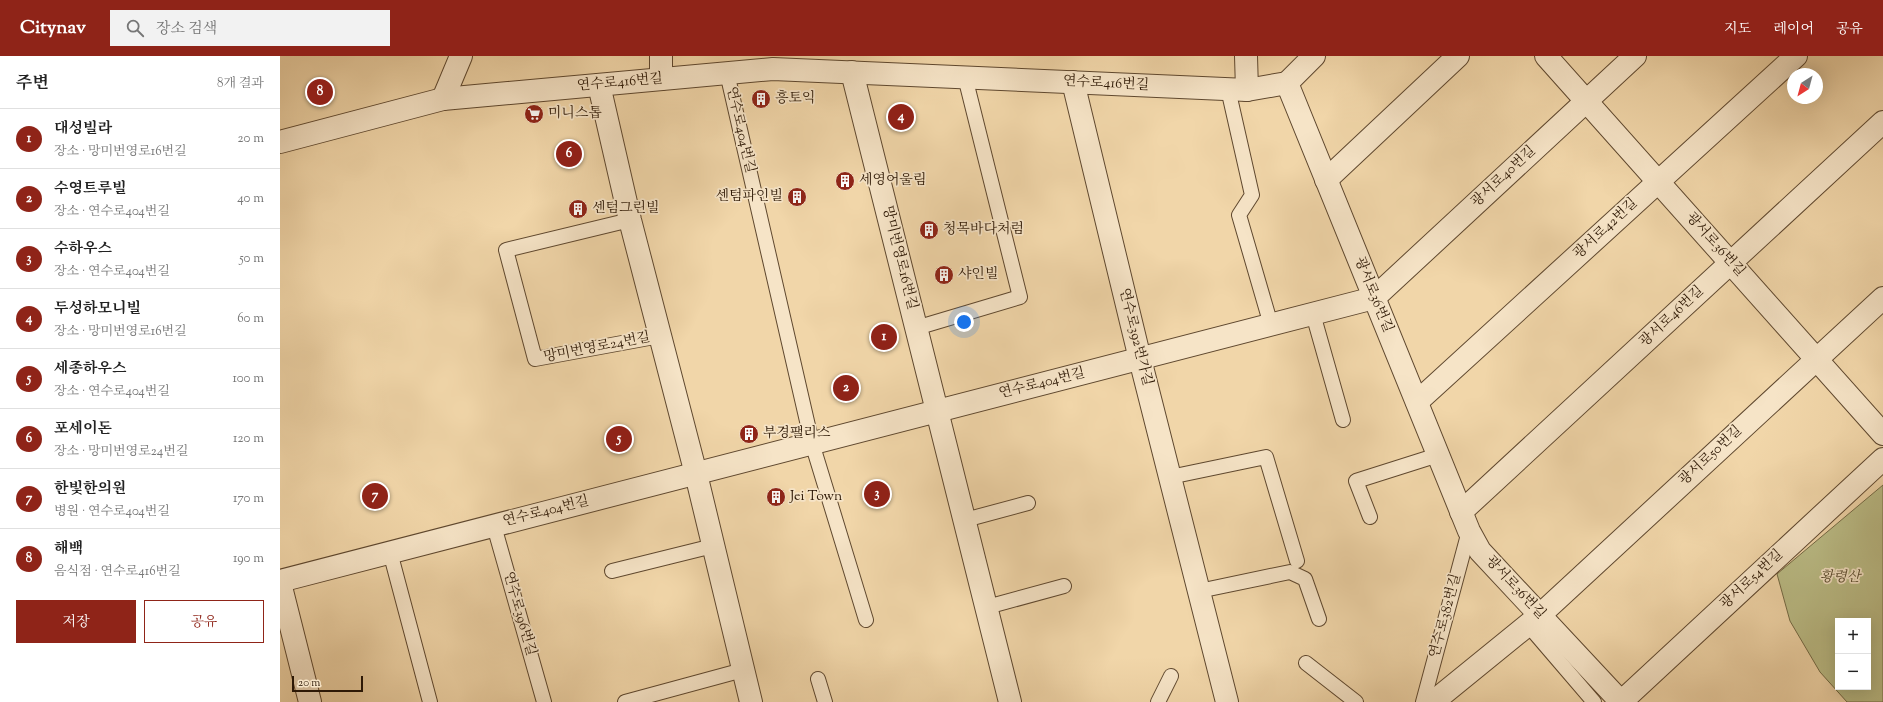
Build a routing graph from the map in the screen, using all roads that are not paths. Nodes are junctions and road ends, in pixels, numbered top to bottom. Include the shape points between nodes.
1 (461, 56) edge
2 (660, 56) edge
3 (1246, 56) edge
4 (1314, 56) edge
5 (1458, 56) edge
6 (1546, 56) edge
7 (1635, 56) edge
8 (1796, 56) edge
9 (772, 62) edge
10 (852, 72) junction
11 (727, 73) junction
12 (965, 77) junction
13 (661, 79) junction
14 (1073, 82) junction
15 (1287, 83) junction
16 (599, 85) junction
17 (1238, 90) junction
18 (443, 99) junction
19 (1586, 100) junction
20 (1883, 122) edge
21 (280, 142) edge
22 (1326, 180) junction
23 (1658, 181) junction
24 (630, 220) junction
25 (1730, 263) junction
26 (1374, 298) junction
27 (1883, 298) edge
28 (1313, 314) junction
29 (1271, 325) junction
30 (916, 328) junction
31 (660, 336) junction
32 (1140, 359) junction
33 (1816, 359) junction
34 (1417, 402) junction
35 (937, 411) junction
36 (1342, 420) dead end
37 (1883, 434) edge
38 (812, 443) junction
39 (1438, 455) junction
40 (1883, 459) edge
41 (696, 474) junction
42 (1170, 477) junction
43 (1028, 503) dead end
44 (1370, 517) dead end
45 (965, 520) junction
46 (1465, 521) junction
47 (494, 526) junction
48 (713, 546) junction
49 (390, 552) junction
50 (1297, 561) dead end
51 (612, 571) dead end
52 (280, 582) edge
53 (1064, 586) dead end
54 (1199, 591) junction
55 (987, 607) junction
56 (1319, 619) dead end
57 (866, 620) dead end
58 (1534, 620) junction
59 (1306, 663) dead end
60 (743, 670) junction
61 (1171, 676) dead end
62 (818, 679) dead end
63 (1586, 699) edge
64 (310, 702) edge
65 (430, 702) edge
66 (544, 702) edge
67 (625, 702) edge
68 (751, 702) edge
69 (825, 702) edge
70 (1010, 702) edge
71 (1158, 702) edge
72 (1227, 702) edge
73 (1356, 702) edge
74 (1423, 702) edge
75 (1433, 702) edge
76 (1621, 702) edge

1 - 18 street
2 - 13 street
3 - 17 street
4 - 15 street
5 - 22 street
6 - 19 street, 광서로36번길
7 - 19 street, 광서로40번길
8 - 23 street, 광서로42번길
9 - 10 street, 연수로416번길
9 - 11 street, 연수로416번길
10 - 12 street, 연수로416번길
10 - 30 street, 망미번영로16번길
11 - 13 street, 연수로416번길
11 - 38 lane, 연수로404번길
12 - 14 street, 연수로416번길
12 - 30 lane, 망미번영로16번길 via 1020,297
13 - 16 street, 연수로416번길
14 - 17 street, 연수로416번길
14 - 32 street, 연수로392번가길
15 - 17 street, 연수로416번길
15 - 22 street, 광서로36번길
16 - 18 street, 연수로416번길
16 - 24 street, 망미번영로24번길
17 - 29 lane via 1252,195 1239,216
18 - 21 street, 연수로416번길
19 - 23 street, 광서로36번길
19 - 26 street, 광서로40번길
20 - 25 street, 광서로46번길
22 - 26 street, 광서로36번길
23 - 25 street, 광서로36번길
23 - 34 street, 광서로42번길
24 - 31 street, 망미번영로24번길
24 - 31 lane, 망미번영로24번길 via 506,250 536,360
25 - 33 street, 광서로36번길
25 - 46 street, 광서로46번길
26 - 28 street, 연수로404번길
26 - 34 street, 광서로36번길
27 - 33 street, 광서로50번길
28 - 29 street, 연수로404번길
28 - 36 lane
29 - 32 street, 연수로404번길
30 - 35 street, 망미번영로16번길
31 - 41 street, 망미번영로24번길
32 - 35 street, 연수로404번길
32 - 42 street, 연수로392번가길
33 - 37 street, 광서로36번길
33 - 58 street, 광서로50번길
34 - 39 street, 광서로36번길
35 - 38 street, 연수로404번길
35 - 45 street, 망미번영로16번길
38 - 41 street, 연수로404번길
38 - 57 lane, 연수로404번길
39 - 44 lane via 1356,480
39 - 46 street, 광서로36번길
40 - 76 street, 광서로54번길
41 - 47 street, 연수로404번길
41 - 48 street, 망미번영로24번길
42 - 50 lane via 1266,457
42 - 54 street, 연수로392번가길
43 - 45 lane
45 - 55 street, 망미번영로16번길
46 - 58 street, 광서로36번길 via 1480,551
46 - 74 lane, 연수로382번길
47 - 49 street, 연수로404번길
47 - 66 lane, 연수로396번길
48 - 51 lane
48 - 60 street, 망미번영로24번길
49 - 52 street, 연수로404번길
49 - 65 lane
52 - 64 street
53 - 55 lane
54 - 56 lane via 1290,572 1305,579
54 - 72 street, 연수로392번가길
55 - 70 street, 망미번영로16번길
58 - 63 lane
58 - 75 street, 광서로50번길
58 - 76 street, 광서로36번길
59 - 73 lane
60 - 67 lane
60 - 68 street, 망미번영로24번길
61 - 71 lane
62 - 69 lane

